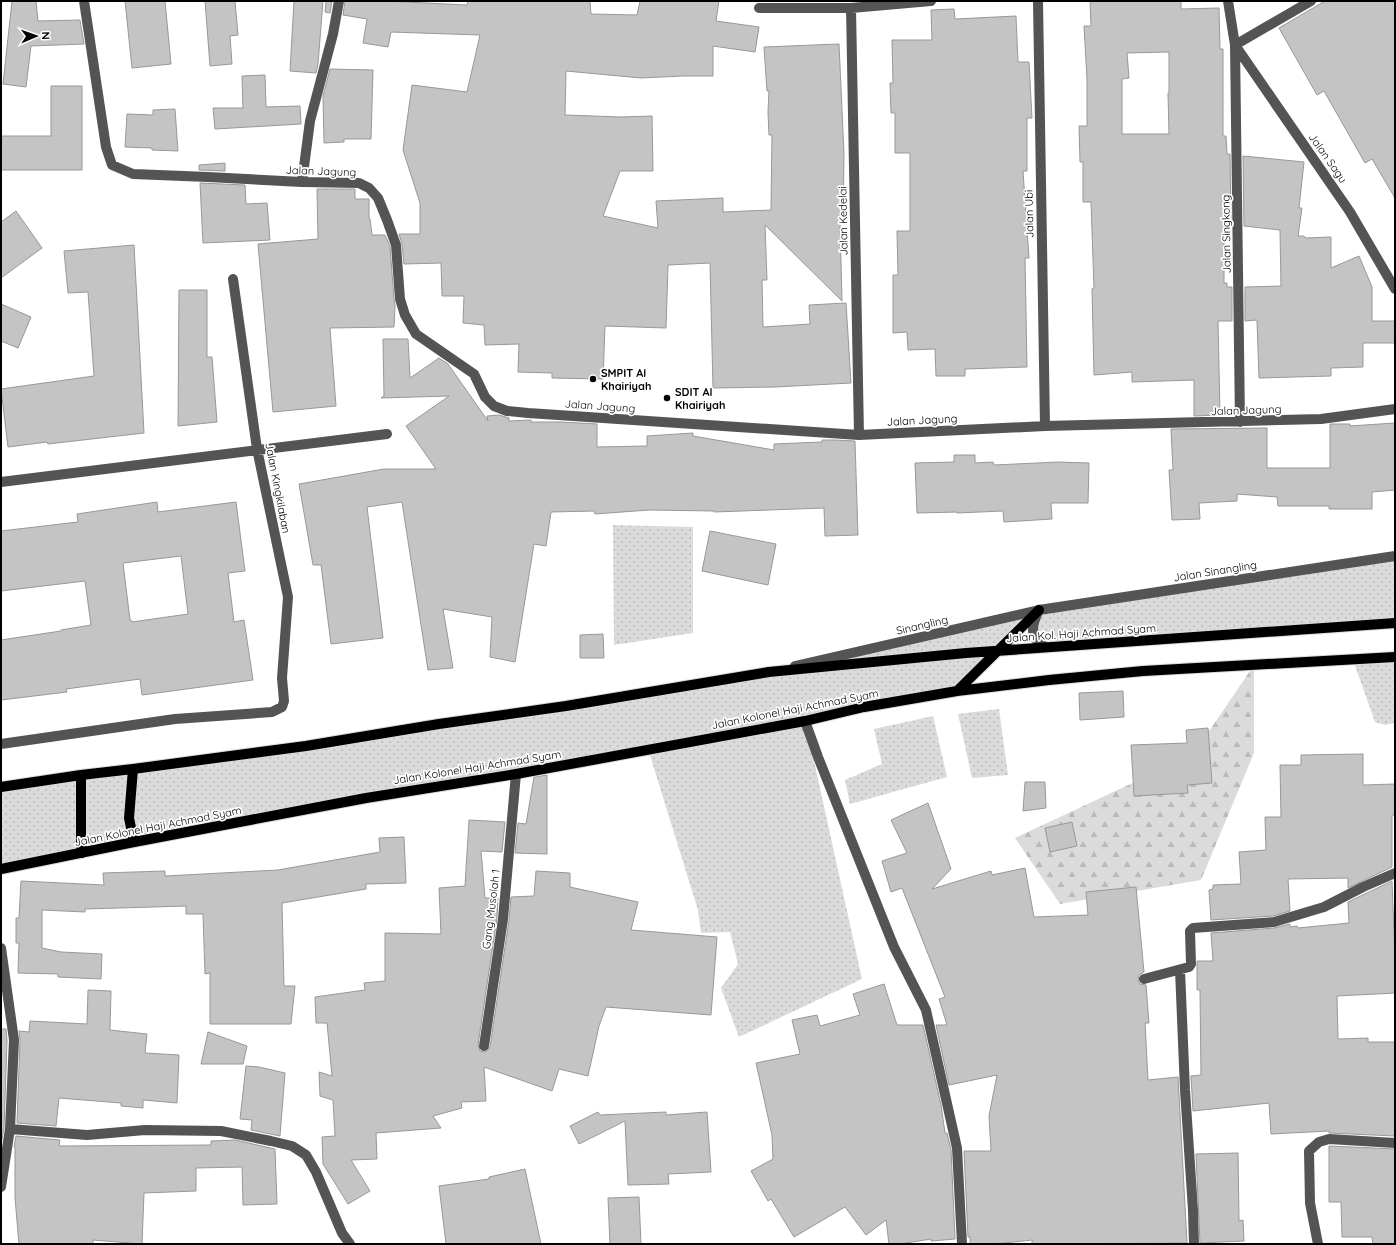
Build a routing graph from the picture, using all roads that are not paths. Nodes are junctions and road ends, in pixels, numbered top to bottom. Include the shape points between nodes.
1 (84, 1) edge
2 (339, 1) edge
3 (931, 1) edge
4 (1038, 1) edge
5 (1228, 1) edge
6 (1306, 1) edge
7 (1311, 1) edge
8 (759, 8) dead end
9 (851, 8) junction
10 (1235, 45) junction
11 (302, 182) junction
12 (233, 279) dead end
13 (1395, 289) edge
14 (1395, 409) edge
15 (1240, 422) junction
16 (1045, 426) junction
17 (387, 434) dead end
18 (859, 435) junction
19 (257, 449) junction
20 (1, 482) edge
21 (1395, 556) edge
22 (1039, 610) junction
23 (1395, 623) edge
24 (1045, 647) junction
25 (998, 651) junction
26 (1395, 658) edge
27 (769, 672) junction
28 (957, 691) junction
29 (805, 720) junction
30 (1, 744) edge
31 (133, 769) junction
32 (516, 774) junction
33 (82, 775) junction
34 (1, 787) edge
35 (134, 842) junction
36 (82, 853) junction
37 (1, 869) edge
38 (1395, 873) edge
39 (1, 948) edge
40 (1180, 970) junction
41 (1144, 979) dead end
42 (5, 999) edge
43 (484, 1046) dead end
44 (10, 1129) junction
45 (1395, 1143) edge
46 (1, 1187) edge
47 (350, 1244) edge
48 (962, 1244) edge
49 (1194, 1244) edge
50 (1318, 1244) edge

1 - 11 street, Jalan Jagung via 106,147 112,165 133,174
2 - 11 street via 310,121
3 - 9 street
4 - 16 street, Jalan Ubi
5 - 10 street, Jalan Singkong
6 - 7 street
7 - 10 street
8 - 9 street
9 - 18 street, Jalan Kedelai
10 - 13 street, Jalan Sagu via 1350,212
10 - 15 street, Jalan Singkong
11 - 18 street, Jalan Jagung via 359,183 370,188 378,198 396,245 400,299 405,315 416,334 474,374 485,397 494,406 506,411 528,413
12 - 19 street, Jalan Kingkilaban
14 - 15 street, Jalan Jagung via 1321,419
15 - 16 street, Jalan Jagung
16 - 18 street, Jalan Jagung
17 - 19 street
19 - 20 street
19 - 30 street, Jalan Kingkilaban via 288,597 282,707 272,712 175,719
21 - 22 street, Jalan Sinangling
22 - 24 street via 1033,628 1038,643
22 - 25 main road
22 - 27 street, Sinangling
23 - 24 main road, Jalan Kol. Haji Achmad Syam
24 - 25 main road, Jalan Kol. Haji Achmad Syam
25 - 27 main road, Jalan Kol. Haji Achmad Syam
25 - 28 main road
26 - 28 main road via 1143,671
27 - 31 main road via 306,746
28 - 29 main road, Jalan Kolonel Haji Achmad Syam
29 - 32 main road, Jalan Kolonel Haji Achmad Syam
29 - 48 street via 894,947 926,1010 957,1148
31 - 33 main road
31 - 35 main road via 129,818
32 - 35 main road, Jalan Kolonel Haji Achmad Syam via 402,791
32 - 43 street, Gang Musolah 1 via 503,920
33 - 34 main road
33 - 36 main road
35 - 36 main road, Jalan Kolonel Haji Achmad Syam
36 - 37 main road, Jalan Kolonel Haji Achmad Syam
38 - 40 street via 1324,907 1274,922 1193,928 1190,931 1191,964
39 - 42 street
40 - 41 street
40 - 49 street
42 - 44 street via 14,1040
44 - 46 street
44 - 47 street via 88,1135 145,1130 221,1131 292,1146 306,1155 342,1233
45 - 50 street via 1330,1140 1319,1142 1309,1151 1310,1203

